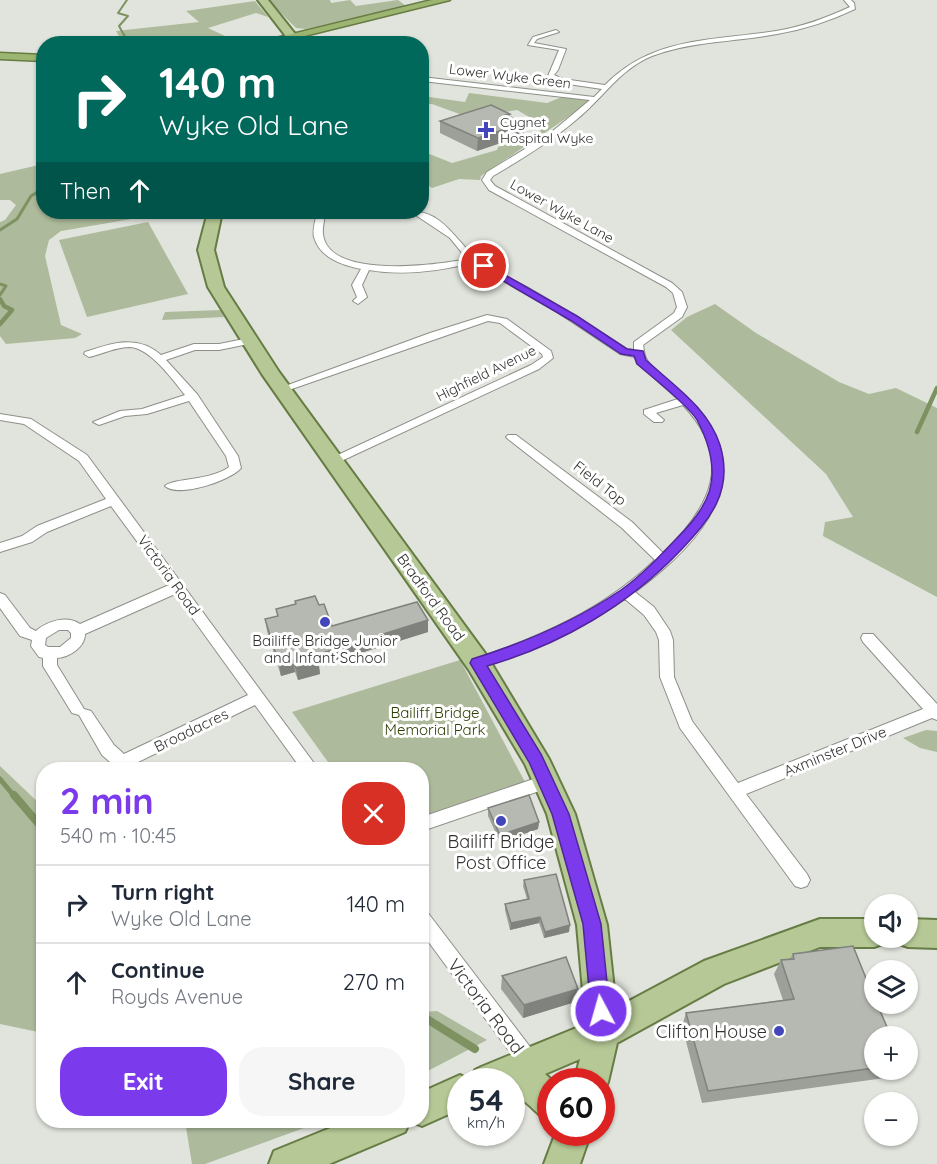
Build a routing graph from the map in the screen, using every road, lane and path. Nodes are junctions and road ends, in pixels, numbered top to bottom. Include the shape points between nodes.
1 (263, 0) edge
2 (445, 0) edge
3 (847, 0) edge
4 (556, 32) dead end
5 (293, 36) edge
6 (307, 36) edge
7 (0, 56) edge
8 (36, 58) edge
9 (429, 80) edge
10 (606, 87) junction
11 (596, 99) junction
12 (212, 219) edge
13 (318, 219) edge
14 (429, 219) edge
15 (473, 260) junction
16 (367, 267) junction
17 (358, 301) dead end
18 (249, 341) junction
19 (89, 354) dead end
20 (639, 354) junction
21 (158, 359) junction
22 (282, 389) junction
23 (193, 396) junction
24 (684, 400) junction
25 (0, 417) edge
26 (658, 420) dead end
27 (99, 422) dead end
28 (512, 436) dead end
29 (333, 460) junction
30 (171, 486) dead end
31 (114, 500) junction
32 (0, 548) edge
33 (664, 561) junction
34 (178, 588) junction
35 (627, 593) junction
36 (0, 598) edge
37 (78, 631) junction
38 (39, 637) junction
39 (868, 638) dead end
40 (50, 654) junction
41 (478, 663) junction
42 (258, 697) junction
43 (935, 712) edge
44 (121, 762) edge
45 (133, 762) edge
46 (304, 762) edge
47 (544, 782) junction
48 (735, 791) junction
49 (429, 822) edge
50 (801, 880) dead end
51 (429, 929) edge
52 (864, 933) edge
53 (918, 933) edge
54 (937, 934) edge
55 (603, 1033) junction
56 (530, 1064) junction
57 (520, 1068) edge
58 (594, 1068) edge
59 (447, 1098) edge
60 (429, 1106) edge
61 (378, 1128) edge
62 (328, 1155) edge
63 (287, 1164) edge

1 - 5 main road
2 - 6 highway
3 - 10 street, Lower Wyke Lane via 853,8 786,32 711,41 650,55 621,72
4 - 10 street via 535,38 530,44 563,49 550,75 561,81
7 - 8 highway
9 - 11 street, Lower Wyke Green
10 - 11 street, Lower Wyke Lane
11 - 20 street, Lower Wyke Lane via 532,149 490,174 487,183 677,292 682,307 678,315 639,344
12 - 18 main road, Bradford Road via 207,254 216,287
13 - 16 street via 316,236 325,251 346,263
14 - 15 street via 453,236
15 - 16 street via 422,268
15 - 20 street via 624,352
16 - 17 street via 357,285 362,297
18 - 21 street via 194,347
18 - 22 main road, Bradford Road
19 - 21 street via 130,344
20 - 24 street via 641,362
21 - 23 street
22 - 29 main road, Bradford Road
22 - 29 street, Highfield Avenue via 487,318 503,321 547,353 546,362
23 - 27 street
23 - 30 street via 232,456 235,468 227,475 192,485
24 - 26 street via 644,409
24 - 33 street via 701,416 714,446 719,473 703,519
25 - 31 street, Victoria Road via 27,421 83,458
28 - 33 street, Field Top via 627,525
29 - 41 main road, Bradford Road
31 - 32 street
31 - 34 street, Victoria Road
33 - 35 street
34 - 37 street
34 - 42 street, Victoria Road
35 - 41 street via 513,653
35 - 48 street via 649,610 663,631 667,677 685,724
36 - 38 street via 25,632
37 - 38 street via 71,625 59,625
37 - 40 street via 74,645
38 - 40 street via 40,650
39 - 43 street
40 - 44 street, Broadacres via 50,666 108,750
41 - 47 main road, Bradford Road via 536,759
42 - 45 street, Broadacres
42 - 46 street, Victoria Road
43 - 48 street, Axminster Drive
47 - 49 street
47 - 55 main road, Bradford Road via 561,814 592,924
48 - 50 street
51 - 56 street, Victoria Road
52 - 55 main road via 820,933 715,972
53 - 54 main road
55 - 56 main road
55 - 58 main road, Bradford Road
56 - 57 main road
59 - 60 main road
61 - 62 main road
62 - 63 main road

